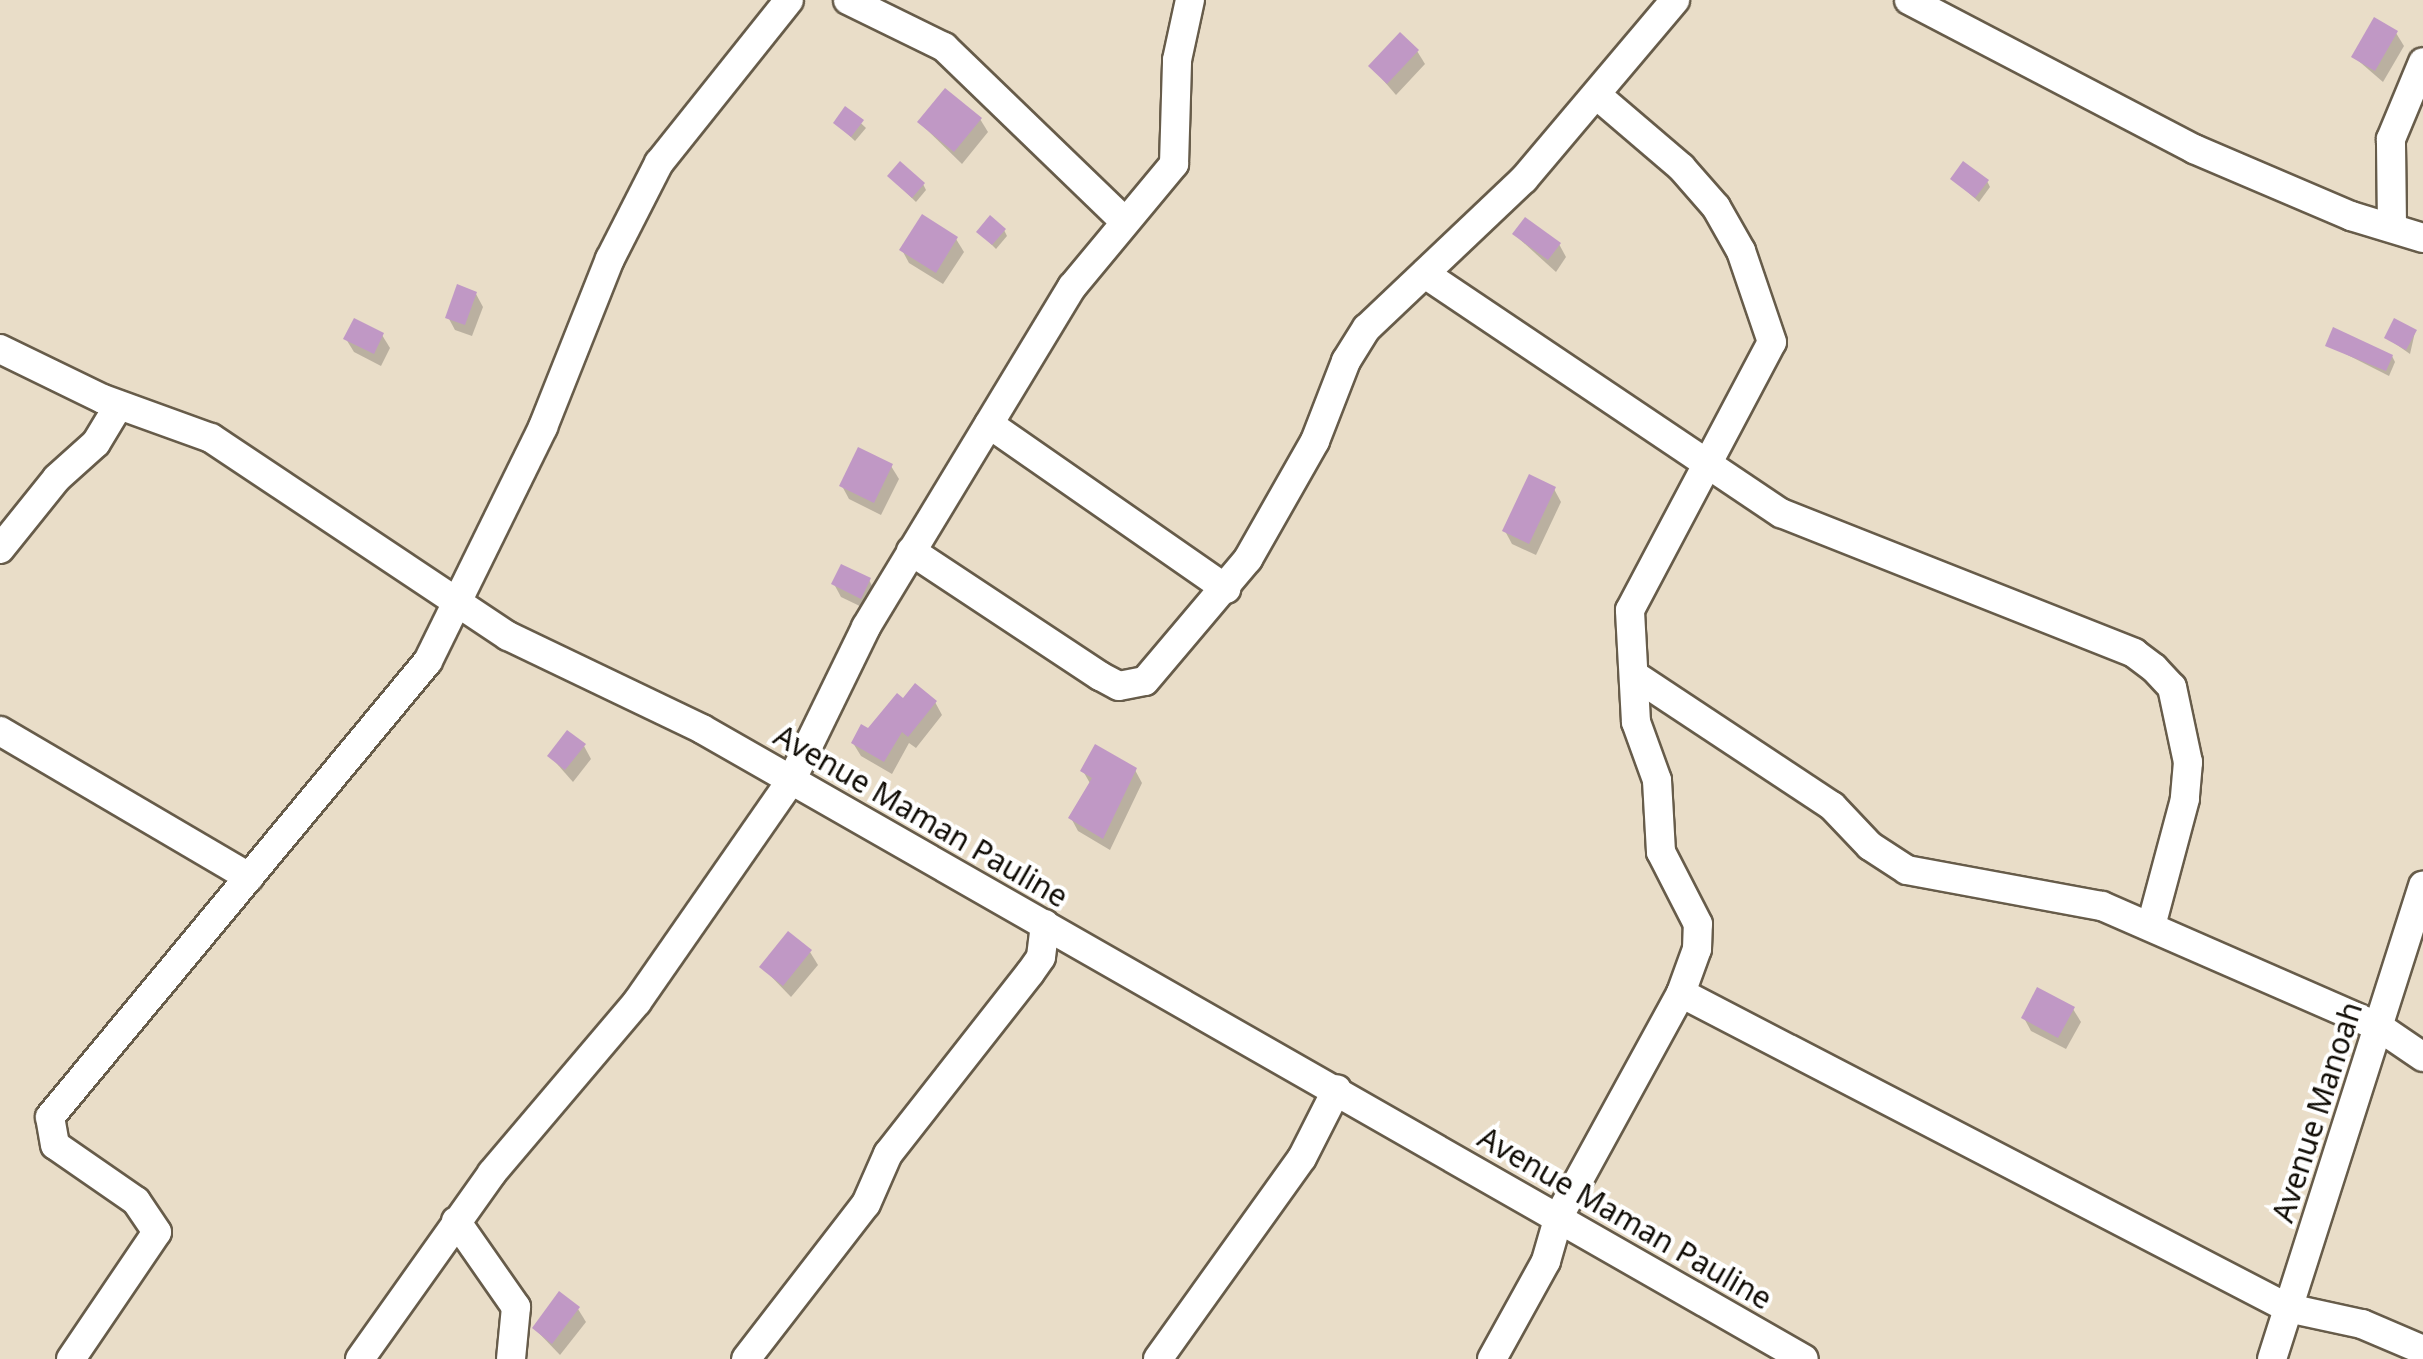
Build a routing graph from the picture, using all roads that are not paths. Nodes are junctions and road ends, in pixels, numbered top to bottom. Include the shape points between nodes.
1 (788, 0) edge
2 (848, 0) edge
3 (1190, 0) edge
4 (1675, 0) edge
5 (1910, 0) edge
6 (2423, 62) edge
7 (1598, 96) junction
8 (1124, 222) junction
9 (2392, 226) junction
10 (2423, 238) edge
11 (1425, 274) junction
12 (0, 349) edge
13 (118, 404) junction
14 (988, 424) junction
15 (1707, 460) junction
16 (0, 549) edge
17 (911, 551) junction
18 (1226, 589) junction
19 (456, 602) junction
20 (1637, 677) junction
21 (0, 732) edge
22 (792, 779) junction
23 (249, 877) junction
24 (2423, 885) edge
25 (2418, 916) edge
26 (1046, 924) junction
27 (2150, 926) junction
28 (1681, 993) junction
29 (2378, 1027) junction
30 (2423, 1057) edge
31 (1337, 1090) junction
32 (1560, 1216) junction
33 (456, 1221) junction
34 (2288, 1308) junction
35 (2423, 1350) edge
36 (71, 1359) edge
37 (360, 1359) edge
38 (511, 1359) edge
39 (746, 1359) edge
40 (1158, 1359) edge
41 (1492, 1359) edge
42 (1804, 1359) edge
43 (2272, 1359) edge

1 - 19 street via 659,162 610,259 543,427
2 - 8 street via 944,47
3 - 8 street via 1176,60 1174,164
4 - 7 street
5 - 9 street via 2194,150 2351,216
6 - 9 street via 2392,140
7 - 11 street
7 - 15 street via 1681,167 1716,207 1764,307 1772,342 1767,359
8 - 14 street via 1072,288
9 - 10 street
11 - 15 street
11 - 18 street via 1353,347 1315,442
12 - 13 street, Avenue Maman Pauline
13 - 16 street via 96,443 57,478
13 - 19 street, Avenue Maman Pauline via 211,438 266,469
14 - 17 street
14 - 18 street
15 - 20 street via 1630,610 1627,633
15 - 27 street via 1814,531 2134,653 2154,668 2172,687 2188,762 2185,798
17 - 18 street via 1119,686 1145,682
17 - 22 street
19 - 22 street, Avenue Maman Pauline via 543,655
19 - 23 street via 428,660
20 - 27 street via 1832,806 1870,846 1907,870 2102,906
20 - 28 street via 1636,722 1657,780 1661,852 1701,934
21 - 23 street
22 - 26 street, Avenue Maman Pauline
22 - 33 street via 637,1002
23 - 36 street via 50,1117 55,1145 136,1201 157,1232
24 - 25 street, Avenue Manoah
25 - 29 street, Avenue Manoah
26 - 31 street, Avenue Maman Pauline
26 - 39 street via 1030,973 888,1154 866,1204
27 - 29 street
28 - 32 street
28 - 34 street
29 - 30 street
29 - 34 street, Avenue Manoah
31 - 32 street, Avenue Maman Pauline
31 - 40 street via 1302,1158
32 - 41 street via 1546,1261
32 - 42 street, Avenue Maman Pauline
33 - 37 street
33 - 38 street via 516,1307
34 - 35 street via 2362,1324
34 - 43 street, Avenue Manoah

